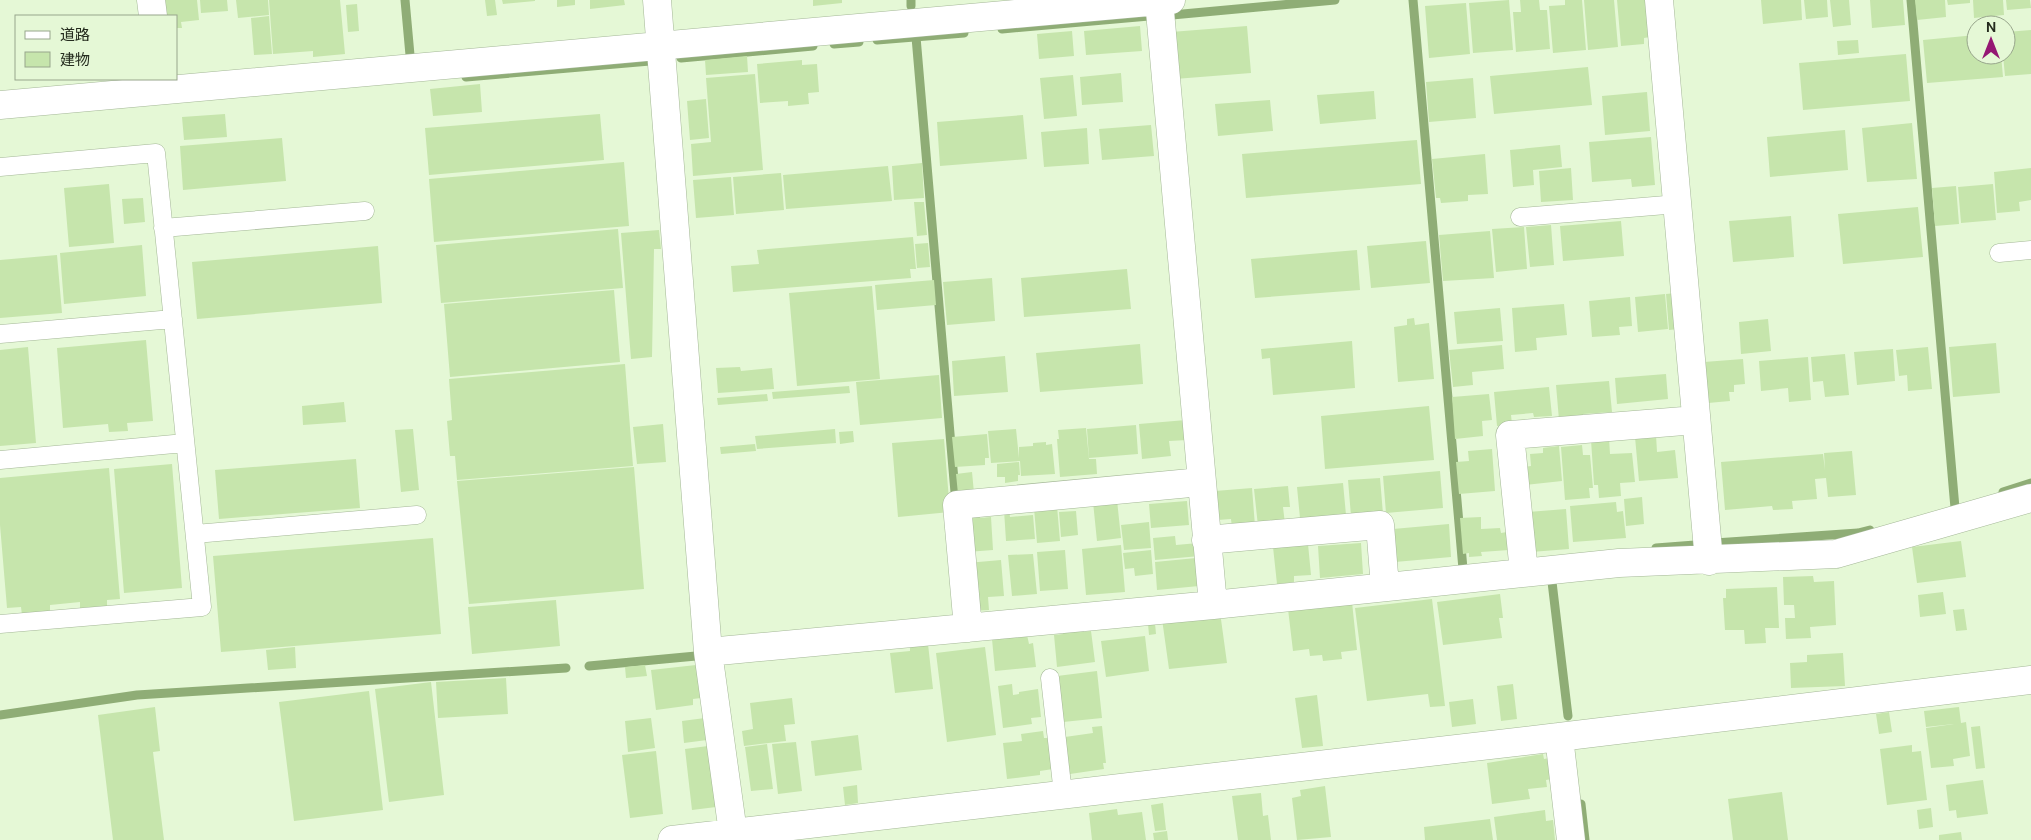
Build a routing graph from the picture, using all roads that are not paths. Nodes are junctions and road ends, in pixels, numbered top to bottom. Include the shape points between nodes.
1 (151, 0) edge
2 (657, 0) edge
3 (1163, 0) edge
4 (1659, 0) edge
5 (153, 15) edge
6 (661, 46) junction
7 (159, 85) edge
8 (0, 106) edge
9 (0, 167) edge
10 (1678, 204) junction
11 (365, 211) dead end
12 (1520, 217) dead end
13 (163, 228) junction
14 (2031, 250) edge
15 (1999, 252) dead end
16 (173, 319) junction
17 (0, 334) edge
18 (1696, 420) junction
19 (186, 444) junction
20 (0, 460) edge
21 (1201, 482) junction
22 (2031, 498) edge
23 (417, 515) dead end
24 (195, 534) junction
25 (1206, 540) junction
26 (1709, 561) junction
27 (1524, 572) junction
28 (1386, 587) junction
29 (1212, 604) junction
30 (0, 624) edge
31 (968, 628) junction
32 (708, 652) junction
33 (1050, 678) dead end
34 (2031, 680) edge
35 (1559, 737) junction
36 (1063, 794) junction
37 (734, 836) edge
38 (672, 840) edge
39 (1571, 840) edge

1 - 5 street
2 - 6 street
3 - 6 street
3 - 21 street
4 - 10 street
6 - 7 street
6 - 32 street
7 - 8 street
9 - 13 lane via 156,152
10 - 12 lane
10 - 18 street
11 - 13 lane
13 - 16 lane
14 - 15 lane
16 - 17 lane
16 - 19 lane
18 - 26 street
18 - 27 street via 1510,435
19 - 20 lane
19 - 24 lane
21 - 25 street
21 - 31 street via 957,506
22 - 26 street via 1836,554
23 - 24 lane
24 - 30 lane via 202,607
25 - 28 street via 1380,525
25 - 29 street
26 - 27 street via 1619,563
27 - 28 street
28 - 29 street
29 - 31 street
31 - 32 street
32 - 37 street
33 - 36 lane
34 - 35 street
35 - 36 street
35 - 39 street
36 - 37 street
37 - 38 street

